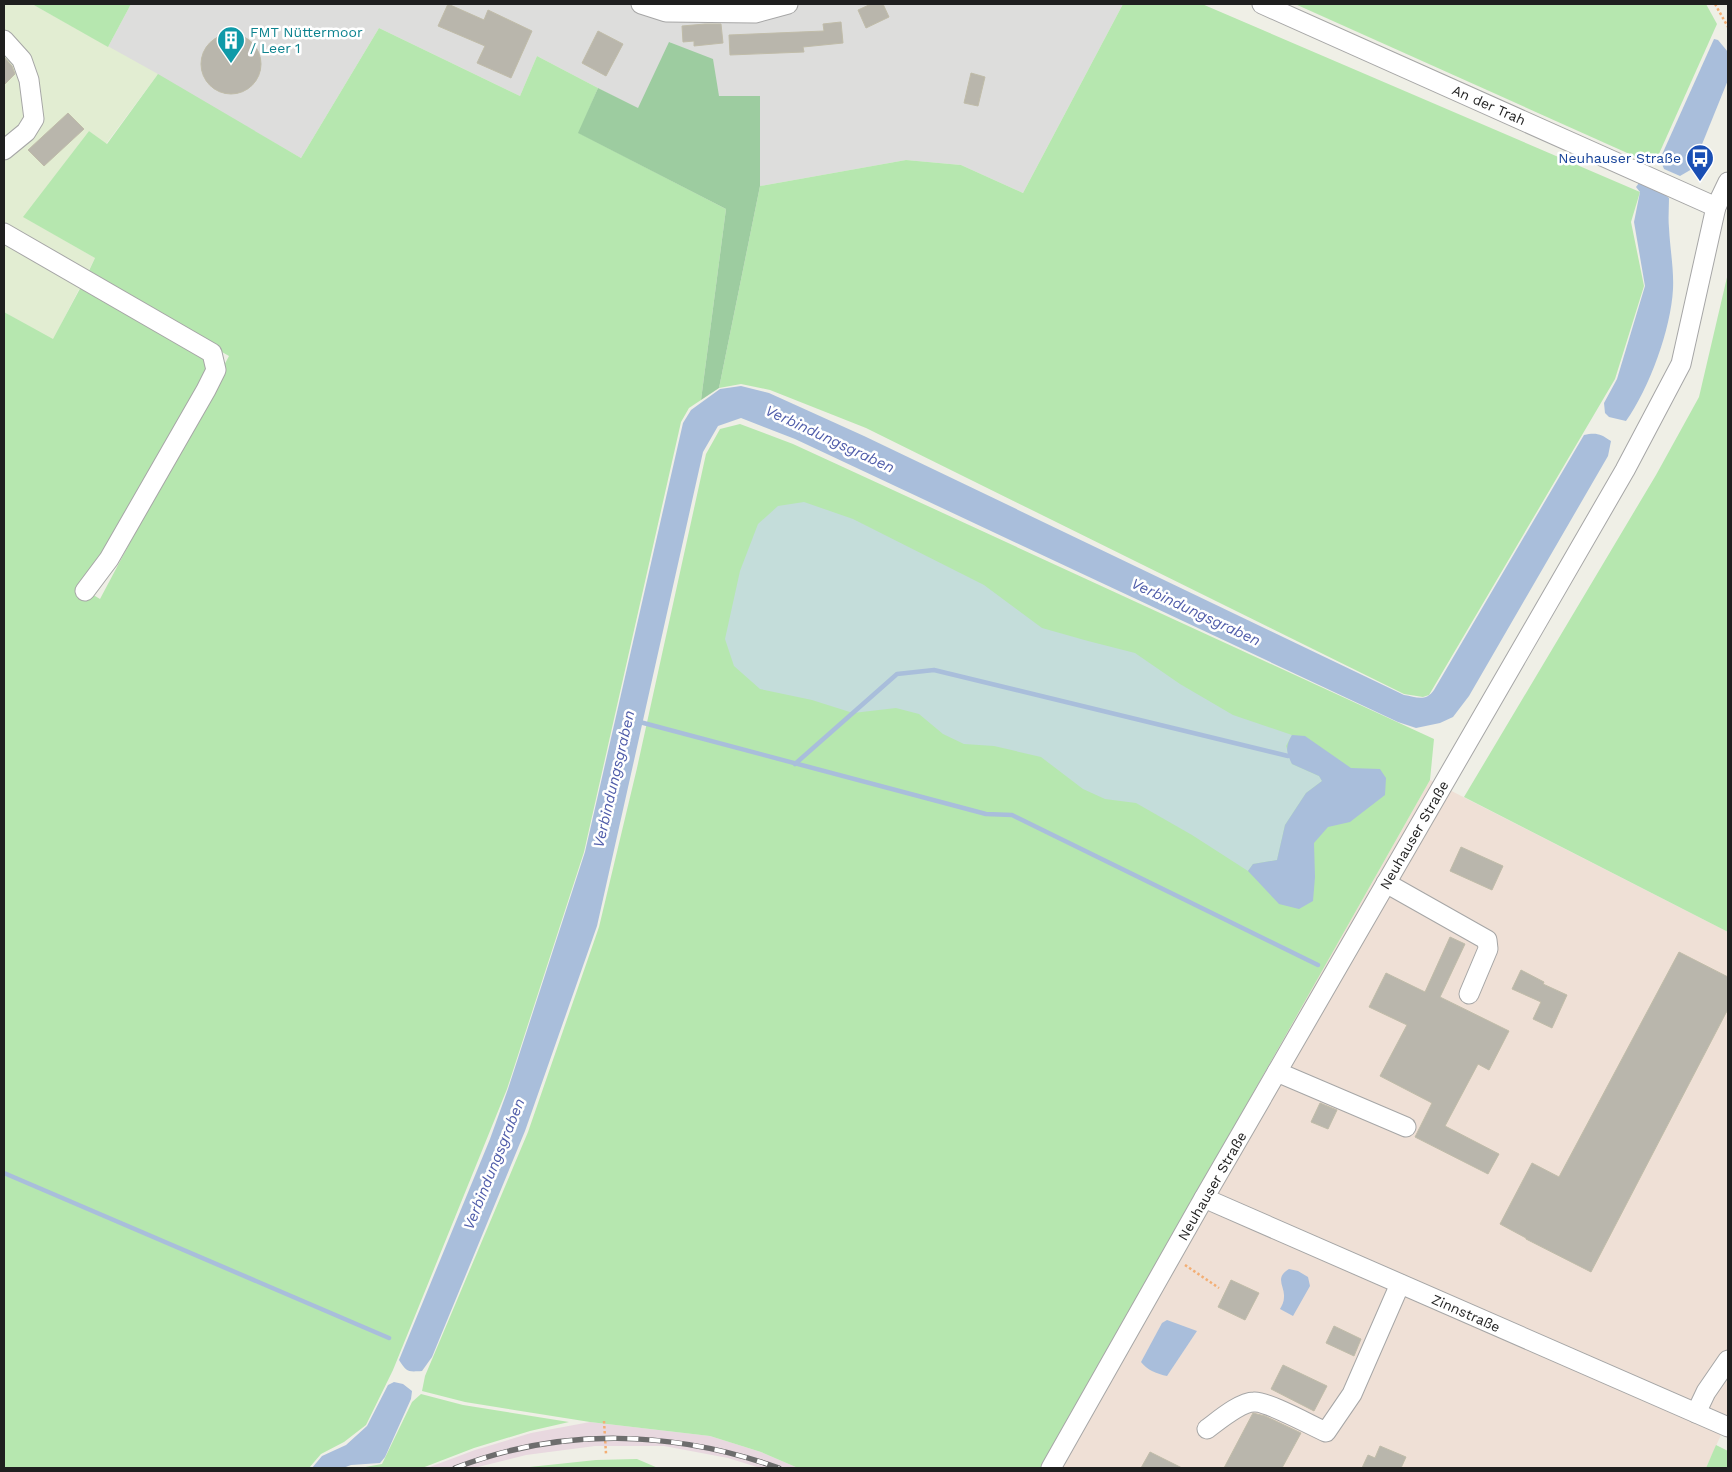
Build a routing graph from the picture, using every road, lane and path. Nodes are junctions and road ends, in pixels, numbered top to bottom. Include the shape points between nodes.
1 (641, 4) edge
2 (788, 4) edge
3 (1262, 4) edge
4 (1715, 4) edge
5 (1728, 27) edge
6 (4, 40) edge
7 (4, 150) edge
8 (1728, 182) edge
9 (1716, 207) junction
10 (4, 233) edge
11 (85, 591) dead end
12 (1386, 883) junction
13 (1469, 994) dead end
14 (1277, 1072) junction
15 (1406, 1126) dead end
16 (1204, 1198) junction
17 (1172, 1255) junction
18 (1400, 1284) junction
19 (1219, 1288) dead end
20 (1728, 1360) edge
21 (1696, 1413) junction
22 (604, 1421) dead end
23 (1728, 1427) edge
24 (1207, 1430) dead end
25 (606, 1454) dead end
26 (1052, 1468) edge

1 - 2 street via 666,12 755,13
3 - 9 street, An der Trah
4 - 5 path
6 - 7 street via 22,60 29,80 34,120 26,132
8 - 9 street, Neuhauser Straße
9 - 12 street, Neuhauser Straße via 1681,364 1625,470
10 - 11 street via 212,353 216,370 109,559
12 - 13 street via 1487,940 1488,949
12 - 14 street, Neuhauser Straße
14 - 15 street
14 - 16 street, Neuhauser Straße
16 - 17 street, Neuhauser Straße
16 - 18 street, Zinnstraße
17 - 19 path
17 - 26 street, Neuhauser Straße
18 - 21 street, Zinnstraße
18 - 24 street via 1352,1394 1326,1432 1253,1402 1237,1408
20 - 21 street
21 - 23 street, Zinnstraße
22 - 25 path

